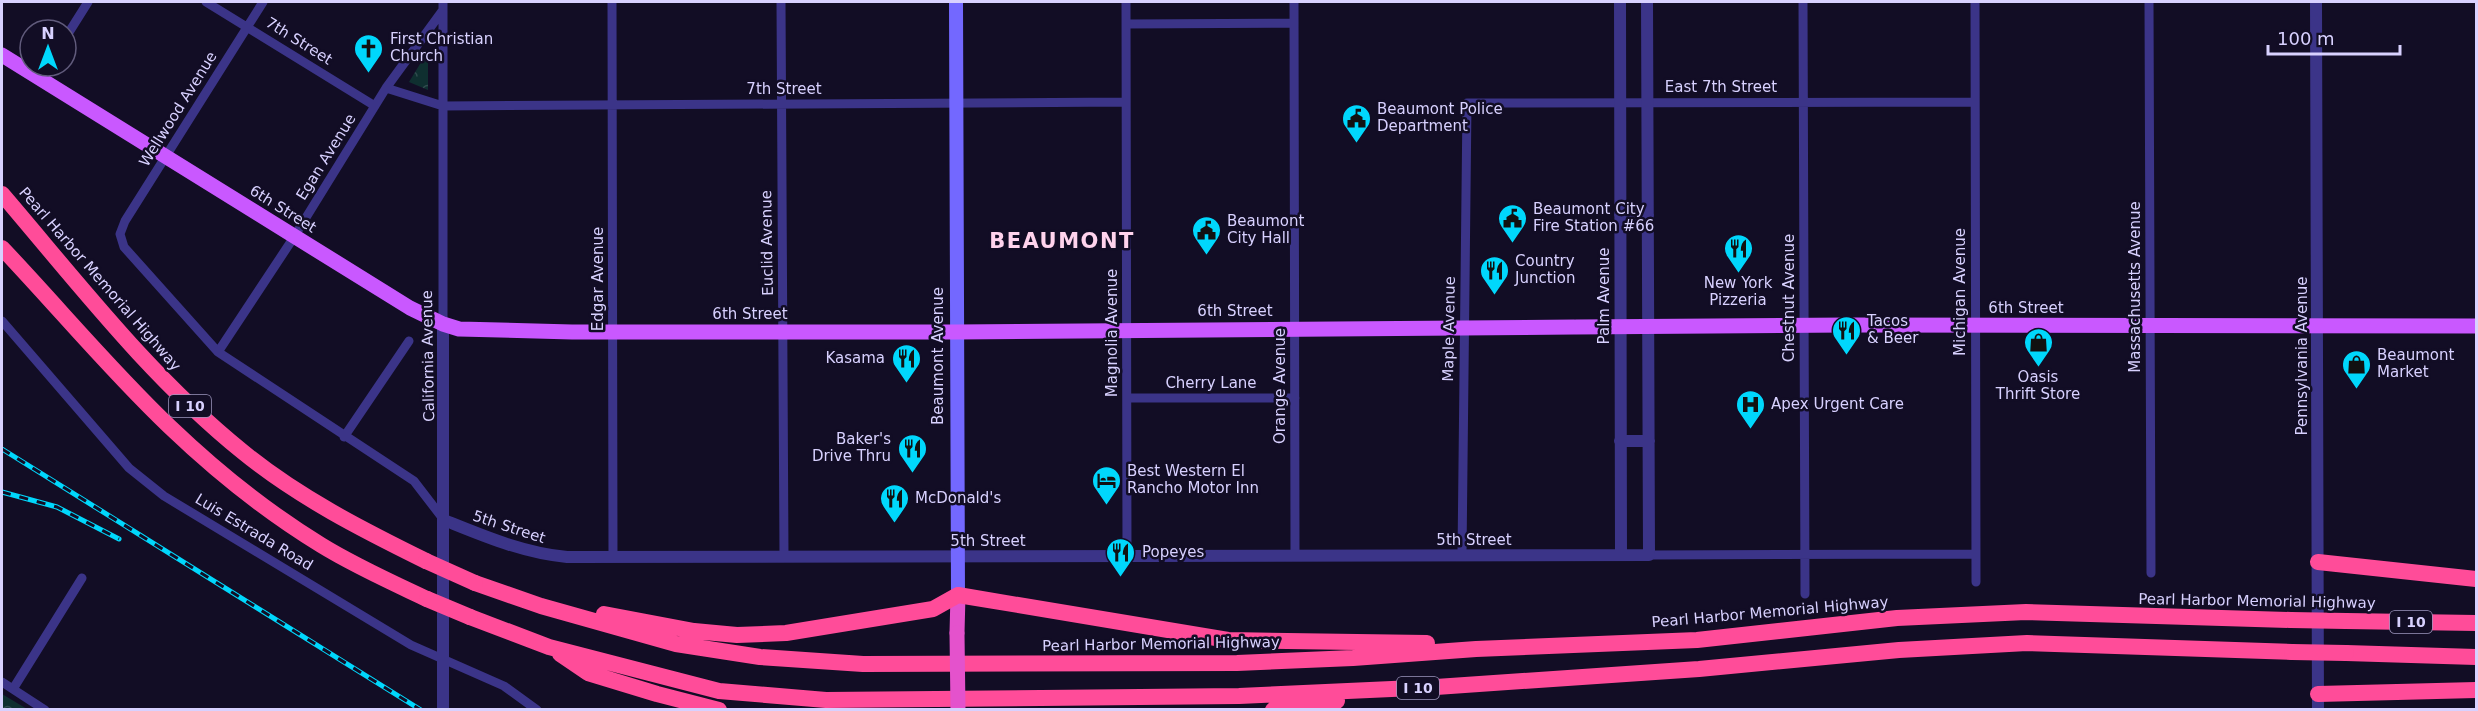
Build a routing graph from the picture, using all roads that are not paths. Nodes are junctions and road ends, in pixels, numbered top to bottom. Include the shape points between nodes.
1 (88, 2) edge
2 (206, 2) edge
3 (263, 2) edge
4 (612, 2) edge
5 (781, 2) edge
6 (956, 2) edge
7 (1126, 2) edge
8 (1294, 2) edge
9 (1620, 2) edge
10 (1647, 2) edge
11 (1803, 2) edge
12 (1975, 2) edge
13 (2150, 2) edge
14 (2316, 2) edge
15 (443, 6) edge
16 (78, 18) edge
17 (1294, 23) junction
18 (1126, 24) junction
19 (247, 27) junction
20 (2, 55) edge
21 (18, 62) edge
22 (51, 78) edge
23 (386, 88) junction
24 (1126, 102) junction
25 (1804, 102) junction
26 (1975, 102) junction
27 (956, 103) junction
28 (1467, 103) joint
29 (1620, 103) junction
30 (1647, 103) junction
31 (781, 104) junction
32 (612, 105) junction
33 (375, 106) junction
34 (443, 106) junction
35 (166, 157) junction
36 (2, 194) edge
37 (1648, 215) junction
38 (1620, 216) junction
39 (294, 237) junction
40 (2, 248) edge
41 (2, 321) edge
42 (443, 324) junction
43 (2317, 325) junction
44 (1804, 326) junction
45 (1976, 326) junction
46 (2150, 326) junction
47 (2476, 326) edge
48 (1619, 327) junction
49 (1648, 327) junction
50 (1464, 328) junction
51 (1295, 329) junction
52 (1127, 330) junction
53 (613, 332) junction
54 (783, 332) junction
55 (956, 332) junction
56 (409, 341) dead end
57 (218, 352) junction
58 (1127, 398) junction
59 (1295, 398) junction
60 (344, 437) junction
61 (1620, 441) junction
62 (1649, 441) junction
63 (444, 520) junction
64 (1805, 554) junction
65 (1976, 554) junction
66 (1295, 555) junction
67 (1462, 555) junction
68 (1621, 555) junction
69 (1649, 555) junction
70 (784, 556) junction
71 (957, 556) junction
72 (1127, 556) junction
73 (613, 557) junction
74 (2318, 562) junction
75 (2151, 573) dead end
76 (82, 578) dead end
77 (2476, 579) edge
78 (1976, 582) dead end
79 (483, 586) junction
80 (1805, 594) dead end
81 (958, 595) junction
82 (2476, 623) edge
83 (549, 647) junction
84 (1476, 649) junction
85 (2476, 657) edge
86 (443, 661) junction
87 (2, 682) edge
88 (1436, 687) junction
89 (12, 689) junction
90 (2476, 690) edge
91 (2318, 702) edge
92 (45, 710) edge
93 (443, 710) edge
94 (537, 710) edge
95 (719, 710) edge
96 (958, 710) edge
97 (1273, 710) edge

1 - 16 street
2 - 19 street, 7th Street
3 - 19 street, Wellwood Avenue
4 - 32 street, Edgar Avenue
5 - 31 street, Euclid Avenue
6 - 27 main road, Beaumont Avenue
7 - 18 street, Magnolia Avenue
8 - 17 street, Orange Avenue
9 - 29 street, Palm Avenue
10 - 30 street
11 - 25 street, Chestnut Avenue
12 - 26 street, Michigan Avenue
13 - 46 street, Massachusetts Avenue
14 - 43 street, Pennsylvania Avenue
15 - 23 street, Egan Avenue
15 - 34 street, California Avenue
17 - 18 street
17 - 51 street, Orange Avenue
18 - 24 street, Magnolia Avenue
19 - 33 street, 7th Street
19 - 35 street, Wellwood Avenue
20 - 21 main road, 6th Street
22 - 35 main road, 6th Street
23 - 33 street, Egan Avenue
23 - 34 street, 7th Street
24 - 27 street, 7th Street
24 - 52 street, Magnolia Avenue
25 - 26 street, East 7th Street
25 - 30 street, East 7th Street
25 - 44 street, Chestnut Avenue
26 - 45 street, Michigan Avenue
27 - 31 street, 7th Street
27 - 55 main road, Beaumont Avenue
28 - 29 street, East 7th Street
28 - 50 street, Maple Avenue
29 - 30 street, East 7th Street
29 - 38 street, Palm Avenue
30 - 37 street
31 - 32 street, 7th Street
31 - 54 street, Euclid Avenue
32 - 34 street, 7th Street
32 - 53 street, Edgar Avenue
33 - 39 street, Egan Avenue
34 - 42 street, California Avenue
35 - 39 main road, 6th Street
35 - 57 street, Wellwood Avenue via 120,234 124,247
36 - 79 highway, Pearl Harbor Memorial Highway / I 10, bridge via 142,359 245,453 340,517
37 - 38 street
37 - 49 street
38 - 48 street, Palm Avenue
39 - 42 main road, 6th Street
39 - 57 street, Egan Avenue
40 - 83 highway, I 10, bridge via 153,410 236,484 321,545 374,574
41 - 86 street, Luis Estrada Road via 129,468 164,495
42 - 53 main road, 6th Street via 480,331
42 - 63 street, California Avenue
43 - 46 main road, 6th Street
43 - 47 main road, 6th Street
43 - 74 street, Pennsylvania Avenue
44 - 45 main road, 6th Street
44 - 49 main road, 6th Street
44 - 64 street, Chestnut Avenue
45 - 46 main road, 6th Street
45 - 65 street, Michigan Avenue
46 - 75 street, Massachusetts Avenue
48 - 49 main road, 6th Street
48 - 50 main road, 6th Street
48 - 61 street, Palm Avenue
49 - 62 street
50 - 51 main road, 6th Street
50 - 67 street, Maple Avenue
51 - 52 main road, 6th Street
51 - 59 street, Orange Avenue
52 - 55 main road, 6th Street
52 - 58 street, Magnolia Avenue
53 - 54 main road, 6th Street
53 - 73 street, Edgar Avenue
54 - 55 main road, 6th Street
54 - 70 street, Euclid Avenue
55 - 71 main road, Beaumont Avenue
56 - 60 street
57 - 60 street
58 - 59 street, Cherry Lane
58 - 72 street, Magnolia Avenue
59 - 66 street, Orange Avenue
60 - 63 street via 414,481
61 - 62 street
61 - 68 street, Palm Avenue
62 - 69 street
63 - 73 street, 5th Street via 540,554
63 - 86 street, California Avenue
64 - 65 street, 5th Street
64 - 69 street, 5th Street
64 - 80 street, Chestnut Avenue
65 - 78 street, Michigan Avenue
66 - 67 street, 5th Street
66 - 72 street, 5th Street
67 - 68 street, 5th Street
68 - 69 street, 5th Street
70 - 71 street, 5th Street
70 - 73 street, 5th Street
71 - 72 street, 5th Street
71 - 81 main road, Beaumont Avenue
74 - 77 highway
74 - 91 street, Pennsylvania Avenue
76 - 89 street
79 - 81 highway via 647,623 737,634 786,633 933,609
79 - 84 highway, Pearl Harbor Memorial Highway / I 10 via 676,644 760,657 863,664 1237,663
81 - 84 highway via 1228,640 1424,643
81 - 96 highway, Beaumont Avenue, bridge
82 - 84 highway, Pearl Harbor Memorial Highway / I 10, bridge via 2026,612 1897,618 1697,640
83 - 88 highway, I 10 via 719,691 826,700 1239,696
83 - 95 highway via 588,673
85 - 88 highway, I 10, bridge via 2027,643
86 - 93 street, California Avenue
86 - 94 street, Luis Estrada Road via 504,686
87 - 89 street
88 - 97 highway
89 - 92 street
90 - 91 highway

